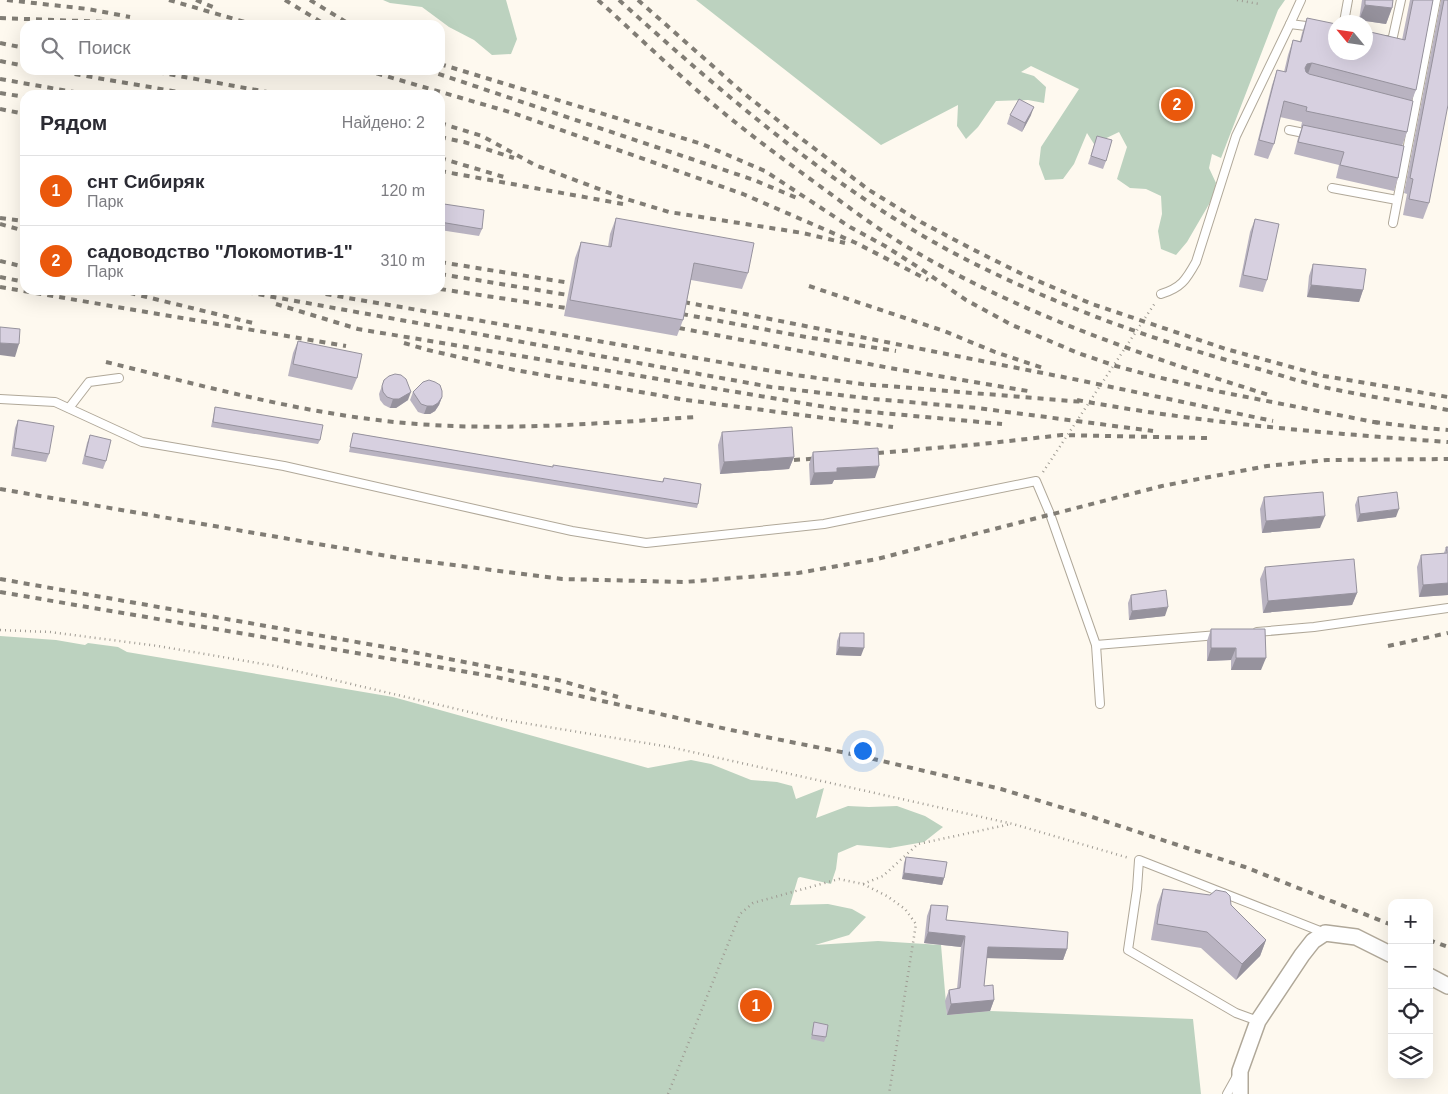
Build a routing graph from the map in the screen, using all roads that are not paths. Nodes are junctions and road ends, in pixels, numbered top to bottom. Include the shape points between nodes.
1 (1301, 0) edge
2 (1348, 0) edge
3 (1401, 0) edge
4 (1436, 0) edge
5 (1345, 15) edge
6 (1290, 24) junction
7 (1326, 30) edge
8 (1374, 38) edge
9 (1405, 109) edge
10 (1414, 112) junction
11 (1289, 130) dead end
12 (1318, 136) edge
13 (1396, 152) edge
14 (1406, 154) junction
15 (1332, 188) dead end
16 (1397, 200) junction
17 (1393, 223) dead end
18 (1161, 294) road end
19 (119, 378) dead end
20 (0, 399) edge
21 (69, 408) junction
22 (1448, 608) edge
23 (1246, 632) edge
24 (1226, 634) edge
25 (1096, 645) junction
26 (1100, 704) dead end
27 (1325, 933) junction
28 (1388, 954) edge
29 (1433, 978) edge
30 (1448, 986) edge
31 (1258, 1021) junction
32 (1240, 1071) junction
33 (1227, 1094) edge
34 (1240, 1094) edge

1 - 6 lane
2 - 5 lane
3 - 8 lane via 1392,41
4 - 10 lane
6 - 7 lane
6 - 18 lane via 1236,136 1196,262 1185,281 1174,290
9 - 10 lane
10 - 14 lane
11 - 12 lane
13 - 14 lane
14 - 16 lane
15 - 16 lane
16 - 17 lane
19 - 21 lane via 90,382
20 - 21 lane via 55,402
21 - 25 lane via 142,442 284,466 572,530 646,543 824,524 1036,481
22 - 23 lane via 1314,627
24 - 25 lane
25 - 26 lane
27 - 28 street via 1356,937
27 - 31 street via 1313,941 1302,955
27 - 31 lane via 1139,860 1128,950 1236,1013
29 - 30 street
31 - 32 street
32 - 33 lane
32 - 34 street

